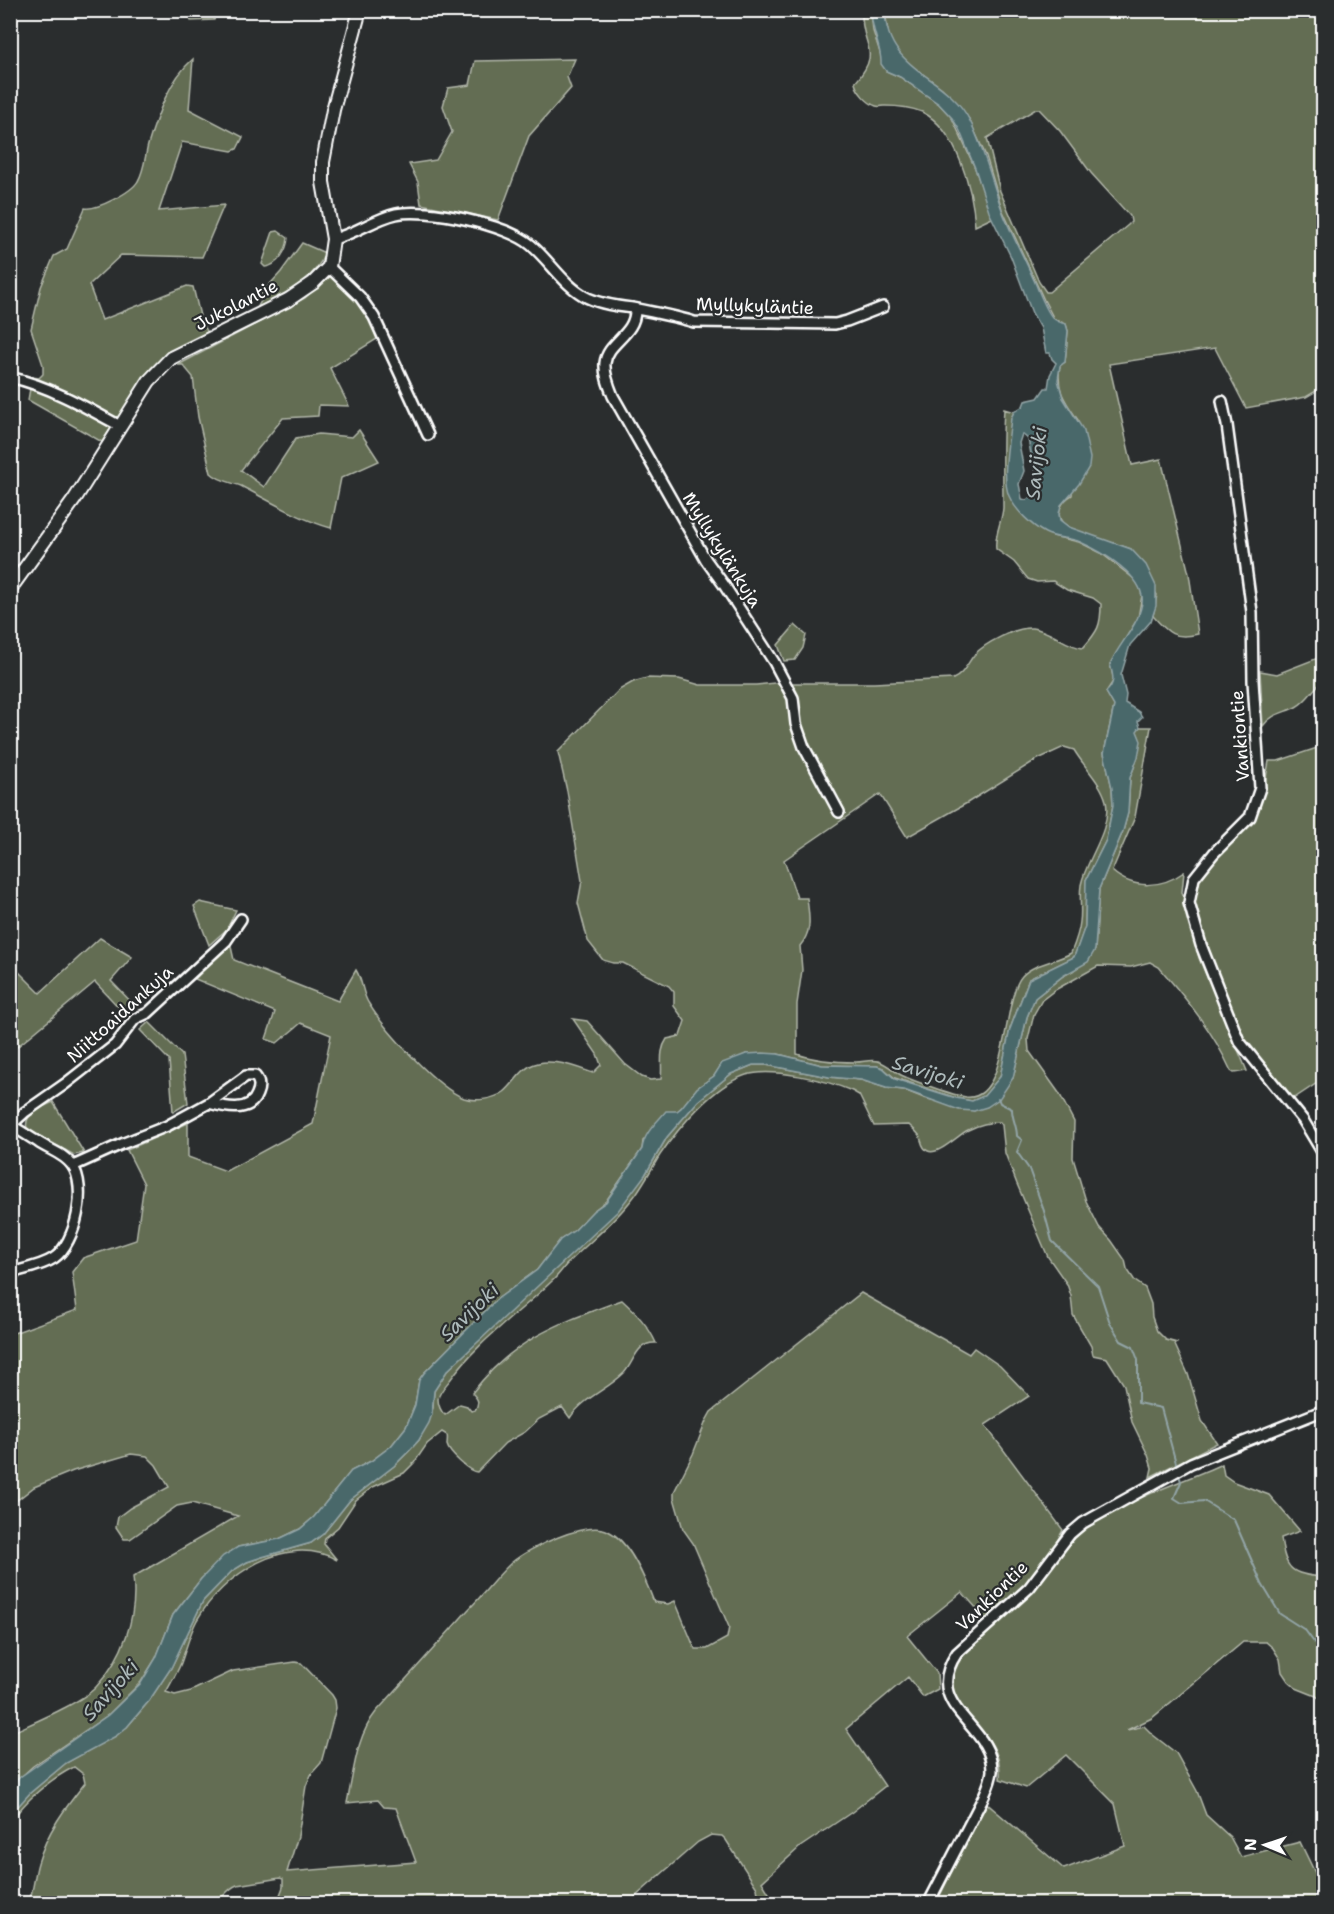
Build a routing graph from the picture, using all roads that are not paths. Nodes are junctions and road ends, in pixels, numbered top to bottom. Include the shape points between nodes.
1 (360, 10) edge
2 (333, 239) junction
3 (329, 267) junction
4 (883, 307) dead end
5 (635, 309) junction
6 (10, 376) edge
7 (1222, 401) dead end
8 (120, 426) junction
9 (428, 435) dead end
10 (10, 589) edge
11 (839, 812) dead end
12 (241, 919) dead end
13 (209, 1103) junction
14 (11, 1125) edge
15 (1323, 1155) edge
16 (73, 1166) junction
17 (10, 1273) edge
18 (1323, 1410) edge
19 (928, 1904) edge

1 - 2 street via 323,162
2 - 3 street
2 - 5 street, Myllykyläntie via 384,218 412,212 491,226 530,244 586,297
3 - 8 street, Jukolantie via 288,300 171,358 149,381
3 - 9 street via 374,317
4 - 5 street, Myllykyläntie via 847,321 821,325 694,322
5 - 11 street, Myllykylänkuja via 632,324 608,353 605,363 613,396 706,560 774,662 793,698 804,747
6 - 8 street via 68,396
7 - 15 street, Vankiontie via 1252,612 1260,788 1250,817 1194,878 1189,903 1201,945 1239,1041 1303,1120
8 - 10 street, Jukolantie via 74,500
12 - 14 street, Niittoaidankuja via 226,941 148,1012 135,1018 115,1045
13 - 13 street via 234,1109 245,1106 255,1100 259,1081 255,1076 246,1076
13 - 16 street via 167,1126
14 - 16 street
16 - 17 street via 78,1179 77,1217 72,1233 55,1258
18 - 19 street, Vankiontie via 1191,1463 1083,1523 1029,1588 957,1653 950,1663 946,1687 985,1746 992,1772 983,1798

